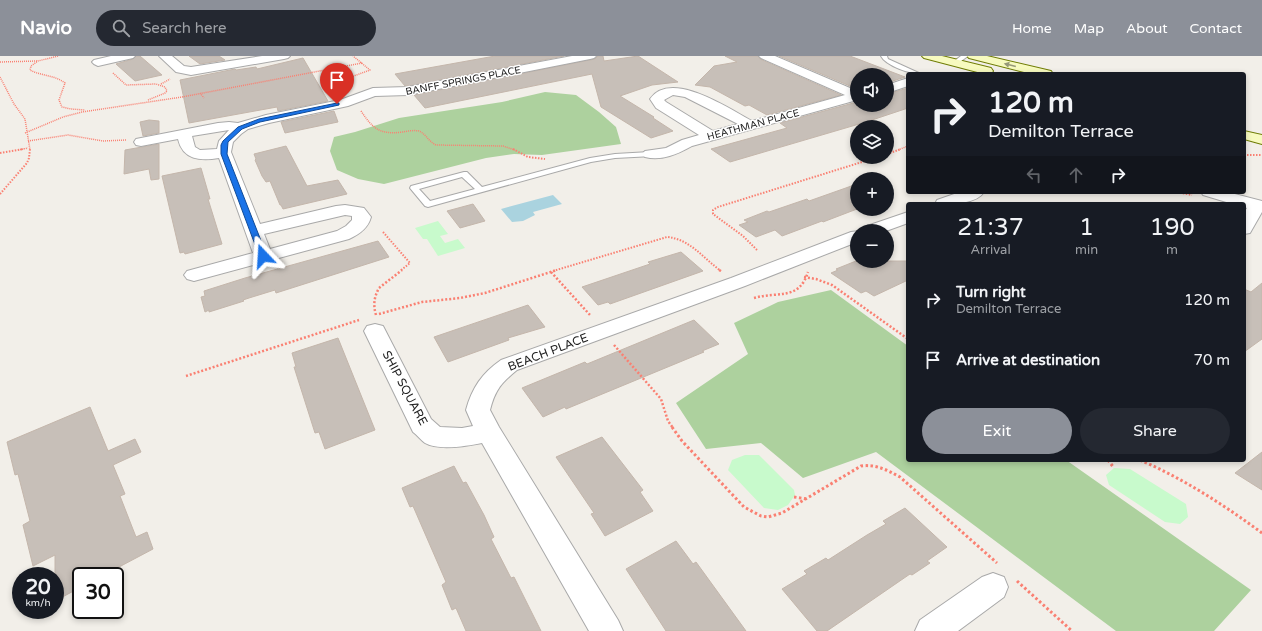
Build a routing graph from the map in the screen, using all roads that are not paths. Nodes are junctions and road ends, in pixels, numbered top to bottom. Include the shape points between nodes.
1 (129, 56) edge
2 (165, 56) edge
3 (284, 56) edge
4 (590, 56) edge
5 (765, 56) edge
6 (884, 56) edge
7 (928, 56) edge
8 (973, 56) edge
9 (960, 59) edge
10 (98, 62) dead end
11 (913, 72) edge
12 (995, 72) edge
13 (1039, 72) edge
14 (906, 83) edge
15 (894, 87) edge
16 (850, 93) edge
17 (850, 98) edge
18 (1246, 122) edge
19 (750, 125) junction
20 (1262, 126) edge
21 (240, 128) junction
22 (184, 134) junction
23 (710, 136) junction
24 (1246, 136) edge
25 (137, 140) road end
26 (1262, 140) edge
27 (224, 152) junction
28 (650, 154) joint
29 (480, 189) junction
30 (970, 194) edge
31 (1216, 194) edge
32 (948, 202) edge
33 (1245, 202) edge
34 (1246, 202) edge
35 (1259, 206) edge
36 (906, 218) edge
37 (889, 224) edge
38 (1246, 226) edge
39 (254, 231) junction
40 (850, 239) edge
41 (263, 256) junction
42 (194, 275) dead end
43 (370, 321) road end
44 (489, 432) junction
45 (1002, 577) road end
46 (607, 631) edge
47 (930, 631) edge

1 - 10 street
2 - 3 street via 180,69 191,71
4 - 21 street, BANFF SPRINGS PLACE via 408,91 373,92 354,99 337,98
5 - 16 street
6 - 11 lane via 886,60
7 - 9 main road
13 -> 8 main road
9 - 12 main road
14 - 15 street
17 - 19 street, HEATHMAN PLACE
18 - 20 main road
19 - 23 street, HEATHMAN PLACE
19 - 23 street via 680,91 669,92 657,99 661,105
21 - 22 street via 223,126
21 - 27 street via 226,141
22 - 25 street
22 - 27 street via 188,149 193,153 205,155
23 - 28 street, HEATHMAN PLACE via 687,142 668,152
24 - 26 main road
27 - 39 street
28 - 29 lane via 602,158
29 - 29 lane via 428,204 414,188 464,174
30 - 32 street
31 - 33 street
34 - 35 street
35 - 38 street
36 - 37 street
39 - 41 street
39 - 41 street via 336,211 358,212 362,217 357,227 343,235
40 - 44 street, BEACH PLACE via 509,365 493,376 482,393 478,410
41 - 42 street
43 - 44 street, SHIP SQUARE via 422,425 434,436 462,438
44 - 46 street, BEACH PLACE
45 - 47 street

